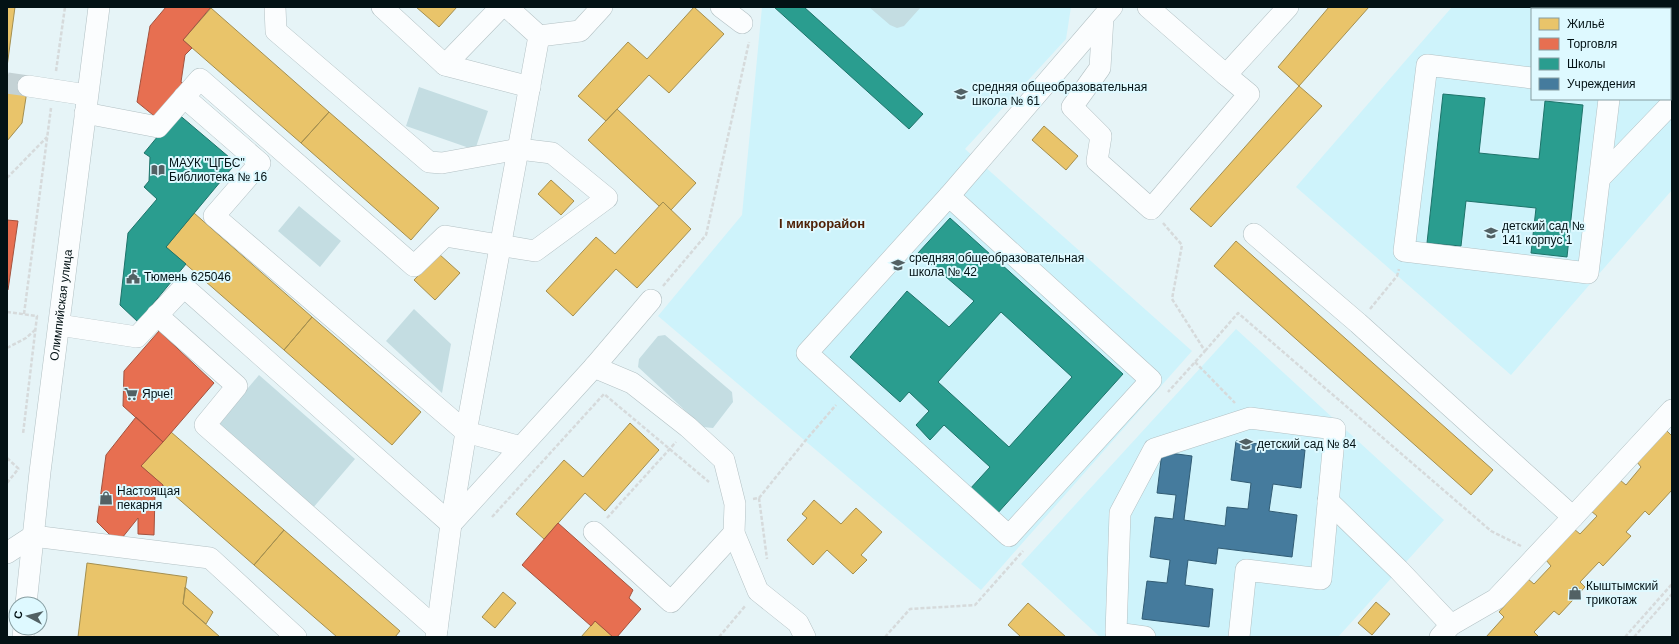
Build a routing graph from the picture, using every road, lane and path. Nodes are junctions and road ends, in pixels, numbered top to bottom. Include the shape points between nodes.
1 (65, 7) edge
2 (98, 7) edge
3 (275, 7) edge
4 (382, 7) edge
5 (501, 7) edge
6 (507, 7) edge
7 (602, 7) edge
8 (721, 7) edge
9 (1148, 7) edge
10 (1288, 7) edge
11 (1107, 12) edge
12 (742, 23) joint
13 (539, 36) junction
14 (445, 65) junction
15 (1226, 75) junction
16 (1531, 78) edge
17 (28, 86) tunnel mouth
18 (530, 87) junction
19 (54, 90) junction
20 (184, 97) junction
21 (1609, 100) edge
22 (1672, 103) edge
23 (86, 104) junction
24 (47, 137) junction
25 (519, 149) junction
26 (7, 178) edge
27 (1600, 178) junction
28 (949, 196) junction
29 (1254, 234) dead end
30 (501, 246) junction
31 (1404, 251) junction
32 (651, 300) joint
33 (7, 312) edge
34 (24, 314) junction
35 (157, 316) junction
36 (1358, 323) junction
37 (58, 324) junction
38 (35, 330) junction
39 (7, 348) edge
40 (1205, 350) dead end
41 (1195, 362) dead end
42 (594, 367) junction
43 (849, 391) junction
44 (1672, 410) edge
45 (1250, 418) junction
46 (688, 427) junction
47 (466, 432) junction
48 (23, 439) dead end
49 (521, 447) junction
50 (670, 449) junction
51 (20, 462) dead end
52 (7, 483) edge
53 (711, 484) dead end
54 (759, 498) junction
55 (1328, 501) junction
56 (735, 504) junction
57 (492, 517) dead end
58 (1573, 517) junction
59 (451, 524) junction
60 (594, 532) joint
61 (734, 533) junction
62 (33, 536) junction
63 (7, 553) edge
64 (1538, 555) junction
65 (768, 563) dead end
66 (1672, 584) edge
67 (758, 591) junction
68 (1672, 594) edge
69 (27, 596) edge
70 (975, 605) dead end
71 (1445, 631) edge
72 (437, 633) edge
73 (296, 637) edge
74 (719, 637) edge
75 (805, 637) edge
76 (885, 637) edge
77 (1145, 637) edge
78 (1239, 637) edge
79 (1625, 637) edge
80 (1634, 637) edge

1 - 19 path
2 - 23 street, Олимпийская улица
3 - 25 street via 276,31 429,162 442,163
4 - 14 street
5 - 14 street
6 - 13 street
7 - 13 street via 580,31
8 - 12 street
9 - 15 street
10 - 15 street
11 - 15 street via 1100,68 1072,107 1101,136 1097,161 1151,209 1249,94
11 - 28 street
12 - 32 path via 751,32 706,234
13 - 18 street
14 - 18 street
16 - 31 street via 1427,65
17 - 19 street
18 - 25 street
19 - 23 street
19 - 24 path
20 - 23 street via 158,127
20 - 30 street via 200,79 414,266 445,236
20 - 47 street via 260,163 214,216
21 - 27 street
22 - 27 street
23 - 37 street, Олимпийская улица
24 - 26 path
24 - 34 path
25 - 30 street
25 - 30 street via 552,153 607,198 535,251
27 - 31 street via 1588,273
28 - 43 street via 807,353
28 - 43 street via 1151,380 1009,536
29 - 36 street
30 - 47 street
31 - 36 path via 1397,276
32 - 42 street
33 - 34 path
34 - 38 path via 37,316
35 - 37 street via 137,337
35 - 59 street via 184,287
35 - 72 street via 237,386 205,425
36 - 58 street
37 - 62 street, Олимпийская улица
38 - 39 path
38 - 48 path
40 - 64 path via 1238,313 1491,531
41 - 45 path
42 - 46 street via 632,383
42 - 49 street
43 - 54 path
44 - 58 street
45 - 55 street via 1335,429
45 - 77 street via 1154,449 1120,513 1116,633
46 - 50 path
46 - 56 street via 724,460
47 - 49 street
47 - 59 street
49 - 59 street
50 - 53 path
50 - 57 path via 604,394
50 - 60 path
51 - 52 path via 19,470
54 - 56 path
54 - 65 path
55 - 71 street via 1399,570
55 - 78 street via 1321,579 1246,570
56 - 61 street
58 - 64 street
59 - 72 street
60 - 61 street via 671,602
61 - 67 street
62 - 63 street
62 - 69 street, Олимпийская улица
62 - 73 street via 210,558
64 - 71 street via 1496,599
66 - 79 path
67 - 74 path
67 - 75 street via 798,623
68 - 80 path
70 - 76 path via 910,609

